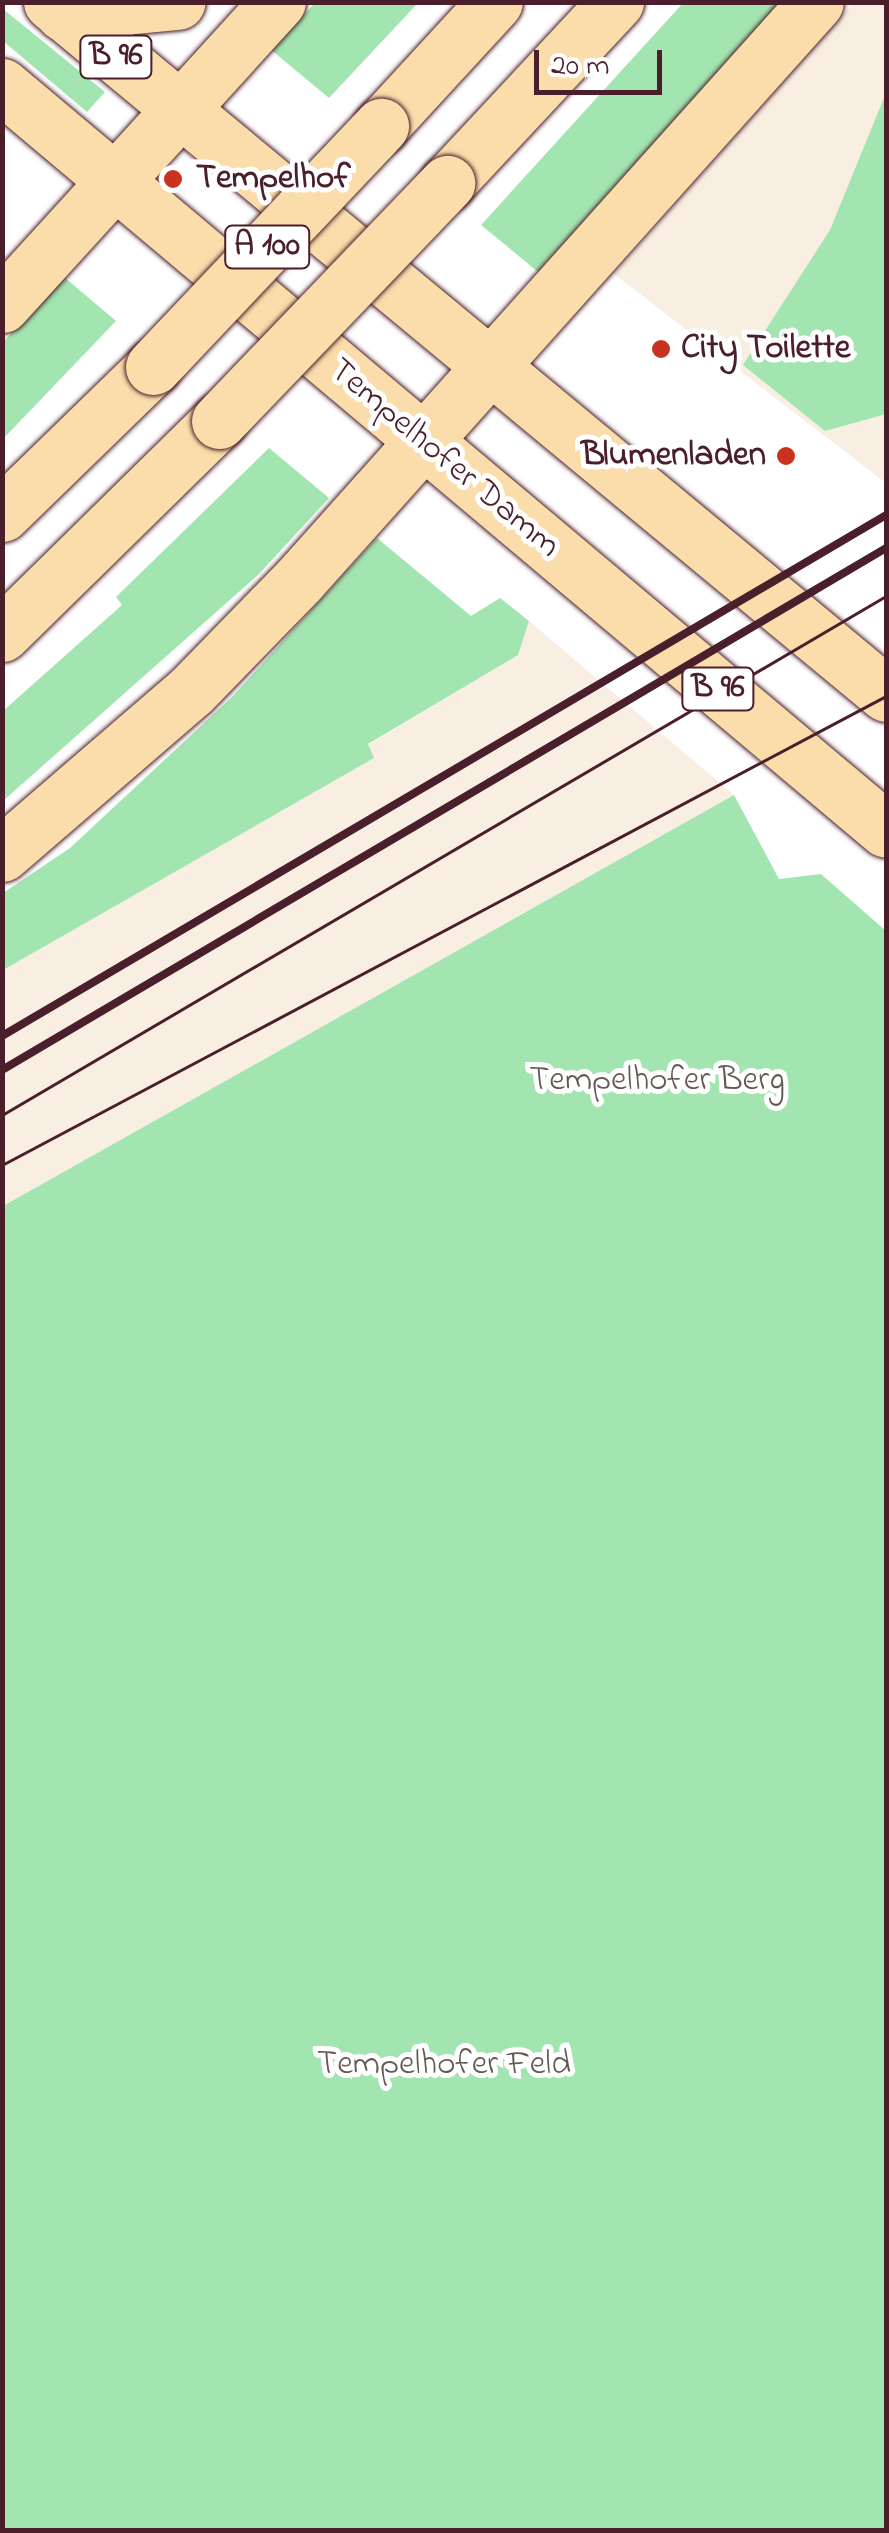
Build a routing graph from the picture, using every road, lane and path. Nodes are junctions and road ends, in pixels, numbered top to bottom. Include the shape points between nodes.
1 (177, 2) edge
2 (278, 2) edge
3 (495, 2) edge
4 (616, 2) edge
5 (816, 2) edge
6 (57, 8) edge
7 (2, 86) edge
8 (181, 110) junction
9 (117, 182) junction
10 (2, 305) edge
11 (493, 369) junction
12 (425, 442) junction
13 (2, 514) edge
14 (2, 634) edge
15 (886, 694) edge
16 (886, 830) edge
17 (2, 854) edge

1 - 6 main road
2 - 8 main road
3 - 13 main road, A 100, bridge via 153,367
4 - 14 main road, A 100, bridge via 219,421
5 - 11 main road
6 - 8 main road, B 96
7 - 9 main road, Tempelhofer Damm / B 96
8 - 9 main road
8 - 11 main road, B 96
9 - 10 main road
9 - 12 main road, Tempelhofer Damm / B 96
11 - 12 main road
11 - 15 main road, B 96
12 - 16 main road, Tempelhofer Damm / B 96
12 - 17 main road via 192,690

